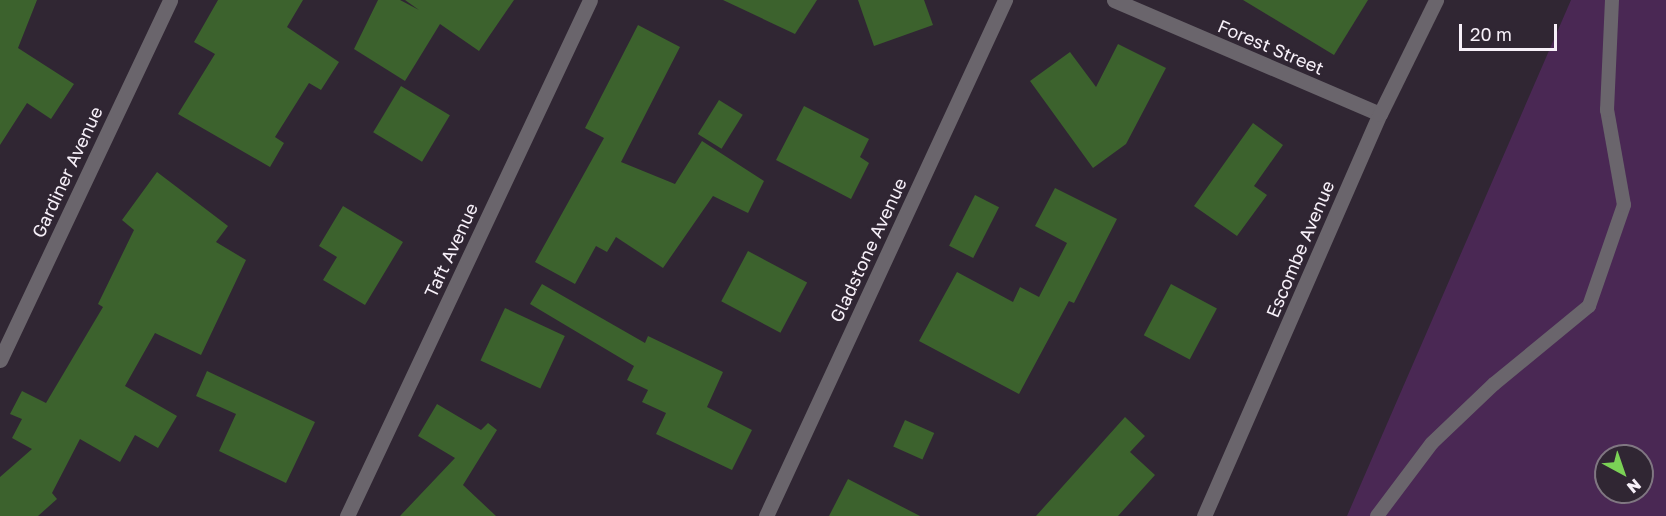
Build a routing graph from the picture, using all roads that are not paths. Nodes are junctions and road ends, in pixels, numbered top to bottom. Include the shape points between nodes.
1 (170, 0) edge
2 (590, 0) edge
3 (1005, 0) edge
4 (1114, 0) edge
5 (1436, 0) edge
6 (1612, 0) edge
7 (1380, 114) junction
8 (0, 360) edge
9 (347, 516) edge
10 (766, 516) edge
11 (1204, 516) edge
12 (1377, 516) edge

1 - 8 street, Gardiner Avenue
2 - 9 street, Taft Avenue
3 - 10 street, Gladstone Avenue
4 - 7 street, Forest Street
5 - 7 street, Escombe Avenue
6 - 12 lane via 1608,110 1624,205 1589,306 1494,384 1432,443
7 - 11 street, Escombe Avenue

